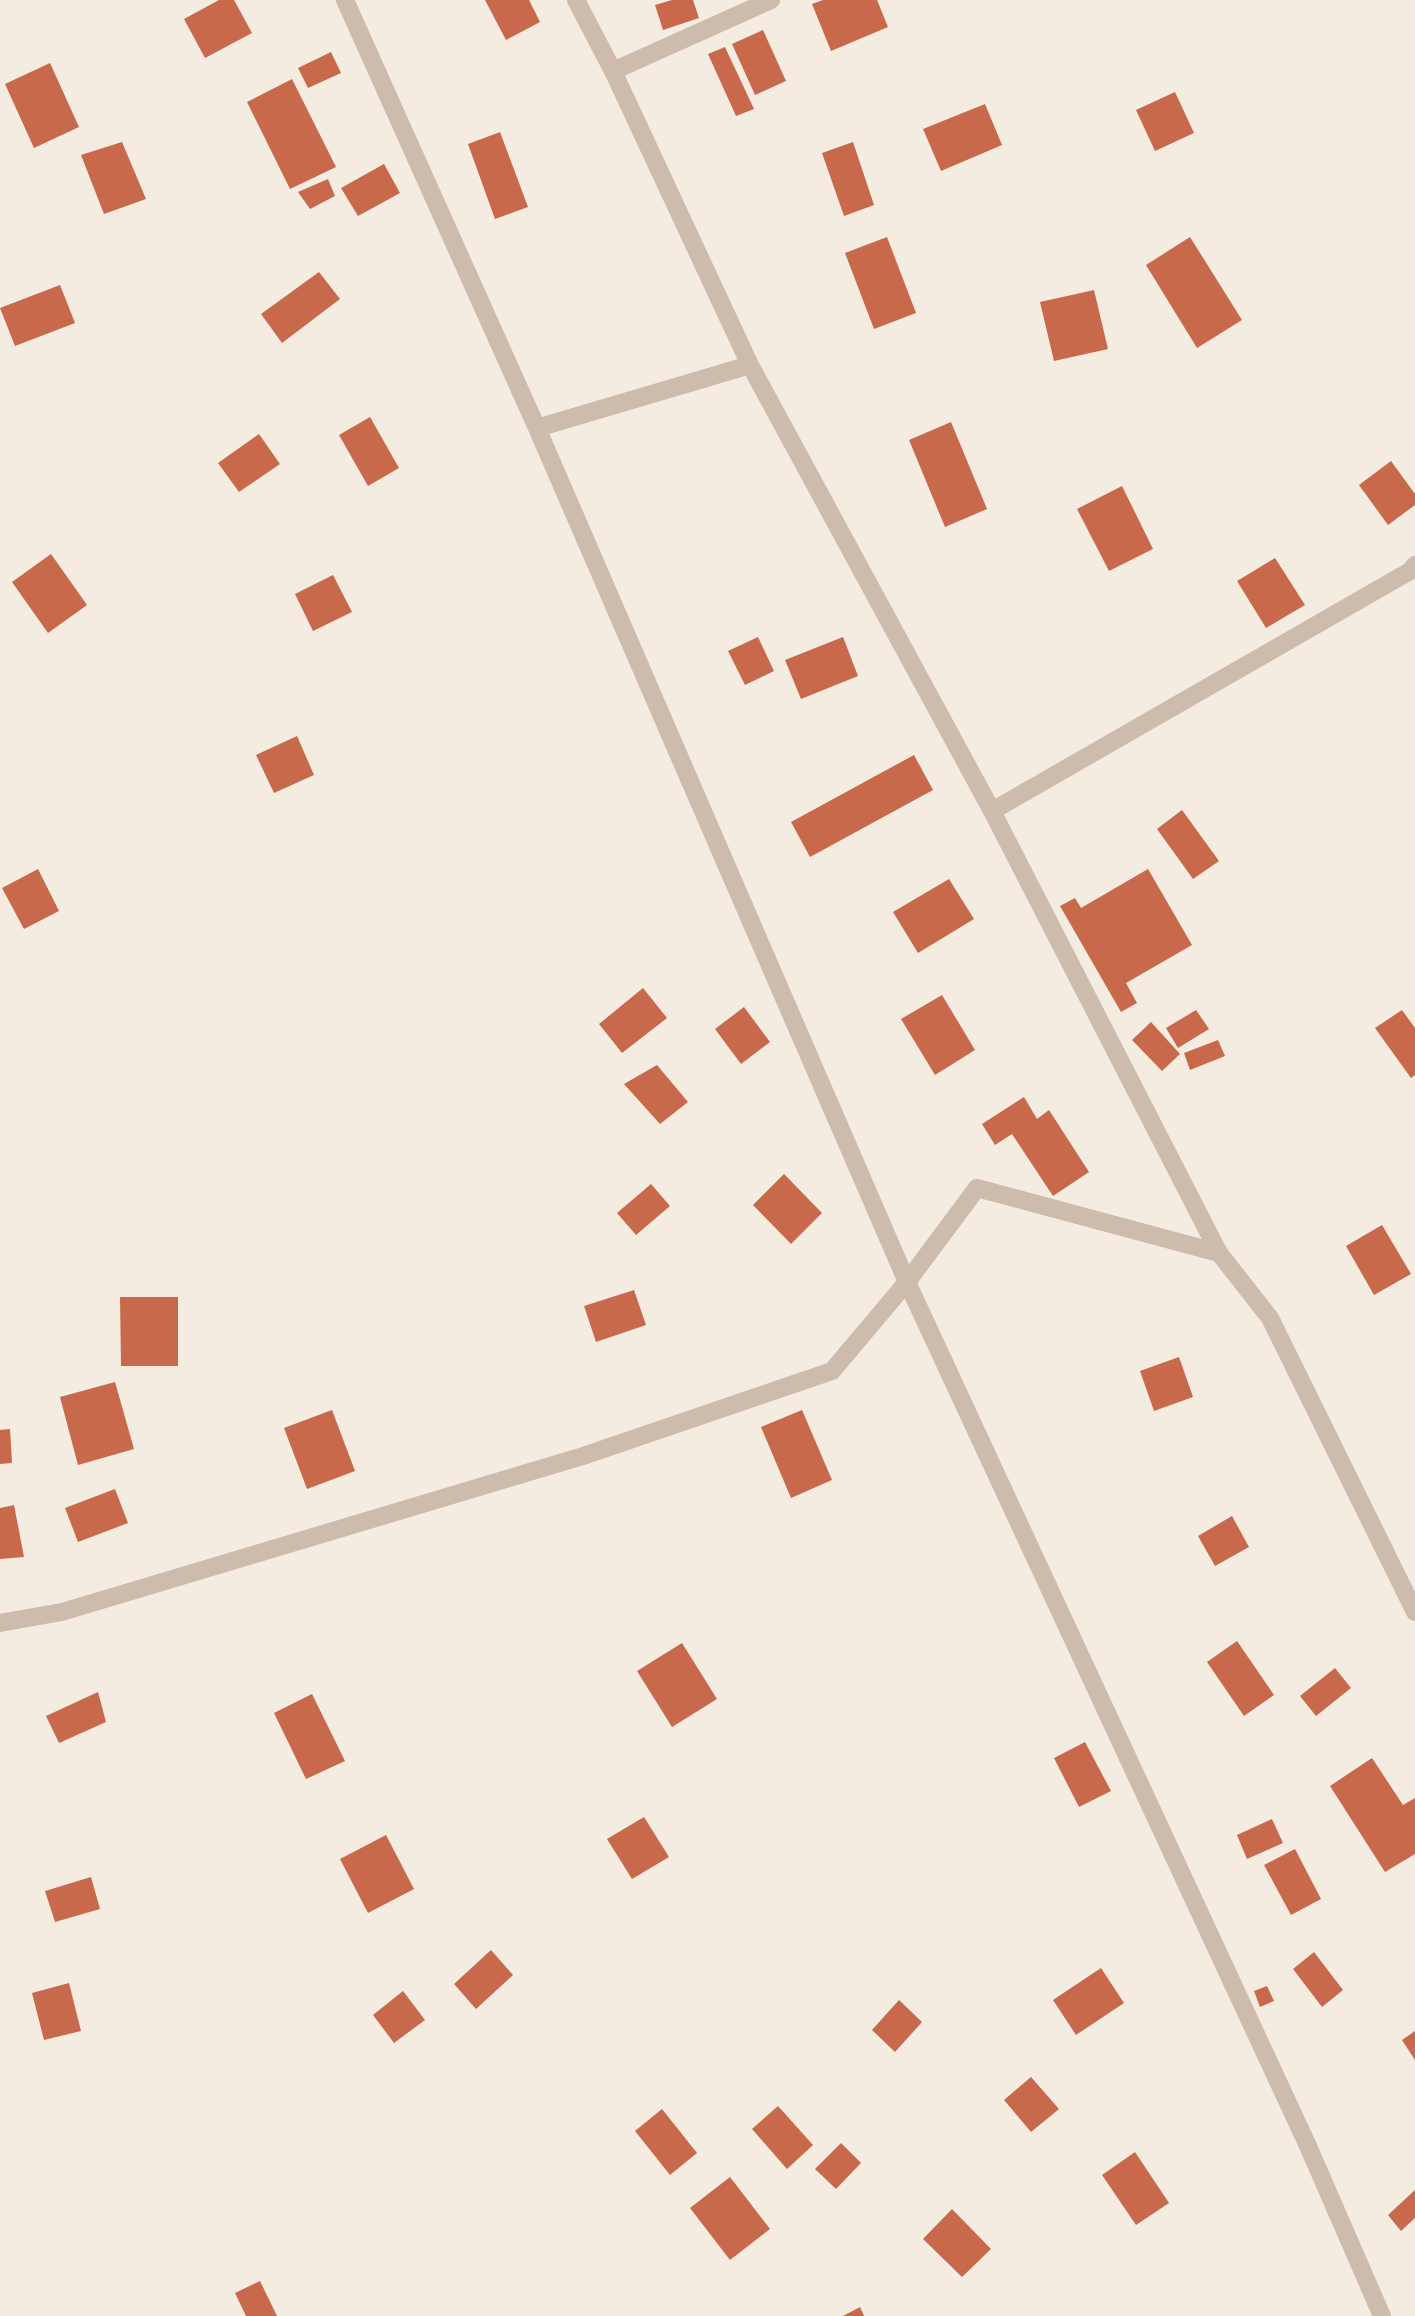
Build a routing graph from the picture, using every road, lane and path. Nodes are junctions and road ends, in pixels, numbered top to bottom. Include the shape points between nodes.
1 (345, 0) edge
2 (576, 0) edge
3 (771, 0) edge
4 (613, 71) junction
5 (750, 365) junction
6 (537, 428) junction
7 (1415, 565) edge
8 (992, 811) junction
9 (1219, 1253) junction
10 (907, 1282) junction
11 (1415, 1612) edge
12 (0, 1623) edge
13 (1382, 2316) edge

1 - 6 street
2 - 4 street
3 - 4 street
4 - 5 street
5 - 6 street
5 - 8 street
6 - 10 street
7 - 8 street
8 - 9 street
9 - 10 street via 977,1188
9 - 11 street via 1270,1318
10 - 12 street via 832,1371 583,1456 62,1612
10 - 13 street via 1308,2146

